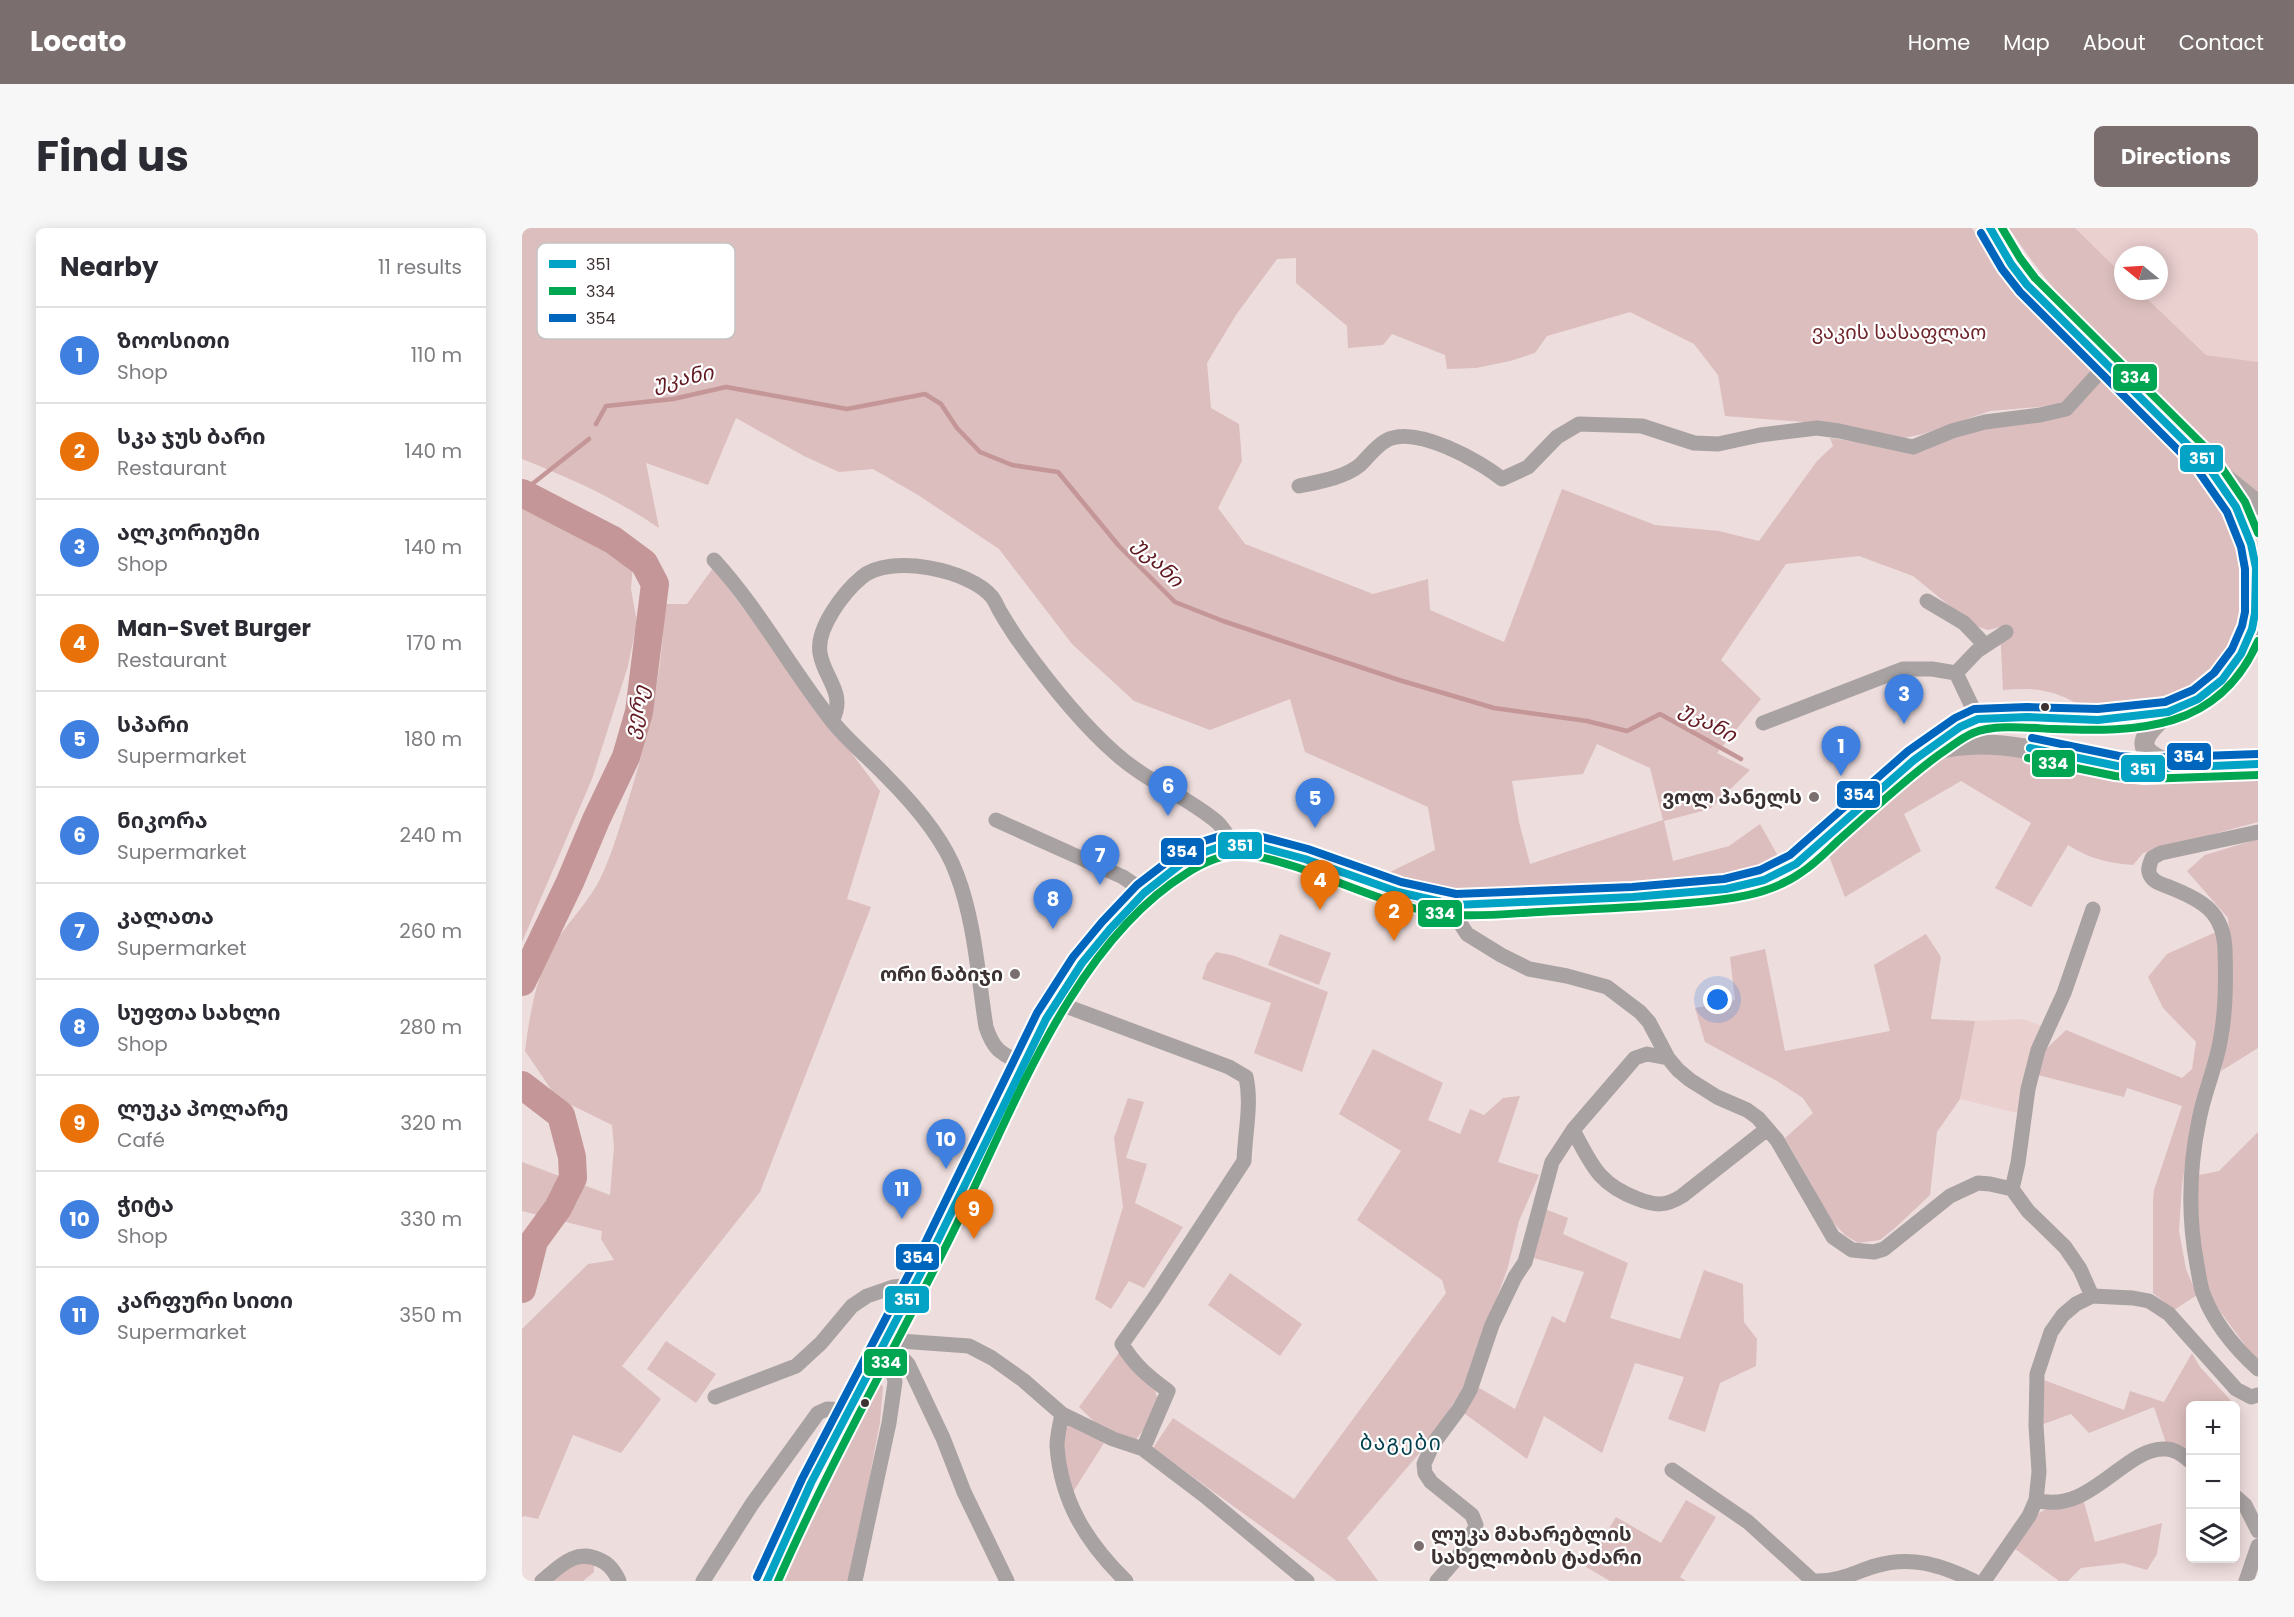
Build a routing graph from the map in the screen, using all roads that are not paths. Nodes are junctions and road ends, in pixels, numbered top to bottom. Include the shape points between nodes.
1 (1990, 228) edge
2 (2106, 365) junction
3 (2205, 462) junction
4 (1299, 486) dead end
5 (2258, 504) edge
6 (714, 560) dead end
7 (2257, 567) edge
8 (1927, 601) dead end
9 (2006, 632) dead end
10 (2258, 642) edge
11 (1985, 645) junction
12 (2241, 654) junction
13 (1956, 673) junction
14 (2168, 712) junction
15 (1978, 719) junction
16 (832, 721) junction
17 (1763, 723) dead end
18 (1923, 753) junction
19 (2256, 764) edge
20 (2180, 767) junction
21 (996, 820) dead end
22 (2258, 832) edge
23 (1233, 844) junction
24 (1145, 892) junction
25 (1455, 905) junction
26 (2093, 909) dead end
27 (1055, 1002) junction
28 (1668, 1058) junction
29 (1022, 1064) junction
30 (1767, 1129) junction
31 (1573, 1130) junction
32 (2012, 1189) junction
33 (914, 1285) junction
34 (2092, 1296) junction
35 (886, 1340) junction
36 (2258, 1369) edge
37 (2258, 1395) edge
38 (715, 1397) dead end
39 (848, 1410) junction
40 (1062, 1414) junction
41 (1143, 1449) junction
42 (2186, 1458) edge
43 (1672, 1470) dead end
44 (2036, 1500) junction
45 (2240, 1501) edge
46 (2258, 1531) edge
47 (2258, 1546) edge
48 (542, 1581) edge
49 (619, 1581) edge
50 (703, 1581) edge
51 (767, 1581) edge
52 (855, 1581) edge
53 (1007, 1581) edge
54 (1126, 1581) edge
55 (1306, 1581) edge
56 (1437, 1581) edge
57 (1815, 1581) edge
58 (1974, 1581) edge
59 (1984, 1581) edge
60 (2246, 1581) edge

1 - 2 main road via 2027,285
2 - 3 main road
2 - 4 street via 2067,409 1985,422 1913,447 1817,428 1718,444 1694,443 1642,426 1579,424 1557,437 1528,467 1502,479 1438,444 1410,436 1389,438 1358,466 1330,479
3 - 5 main road
3 - 7 main road via 2236,507
6 - 16 street via 739,587
7 - 12 main road via 2255,613
8 - 11 street via 1964,623
9 - 11 street
10 - 12 main road
11 - 13 street
12 - 14 main road via 2211,690
13 - 15 street
13 - 17 street via 1903,669
14 - 15 main road via 2098,720
14 - 20 main road via 2149,730 2144,743 2151,756
15 - 18 main road
16 - 23 street via 837,700 819,652 828,616 862,577 877,567 912,565 950,574 975,584 992,597 1020,642 1079,716 1117,755 1218,823
16 - 29 street via 915,808 951,861 969,923 991,1042 998,1052
18 - 20 main road via 1950,746 1994,744 2117,766
18 - 25 main road via 1804,857 1764,880 1726,890
19 - 20 main road
21 - 24 street via 1123,877
22 - 36 street via 2161,853 2152,858 2149,868 2156,882 2206,906 2224,930 2222,1036 2193,1153 2191,1234 2203,1294 2211,1312
23 - 24 main road via 1196,856 1160,877
23 - 25 main road via 1286,853 1433,902
24 - 27 main road via 1082,962
25 - 28 street via 1467,934 1501,955 1529,969 1594,982 1616,993 1649,1022
26 - 32 street via 2064,993 2038,1050
27 - 29 main road
27 - 41 street via 1229,1067 1246,1077 1250,1095 1244,1161 1122,1344 1143,1372 1168,1390
28 - 30 street via 1690,1080 1747,1110
28 - 31 street via 1647,1054 1635,1058
29 - 33 main road
30 - 31 street via 1682,1196 1669,1204 1654,1205 1606,1182
30 - 32 street via 1833,1237 1852,1250 1884,1249 1950,1196 1978,1183
31 - 56 street via 1552,1162 1525,1262 1492,1325 1470,1390 1424,1464 1431,1482 1472,1515 1476,1525 1472,1536
32 - 34 street via 2028,1211 2065,1247
33 - 35 main road
33 - 38 street via 867,1296 852,1306 796,1366
34 - 37 street via 2133,1298 2158,1306 2236,1389 2251,1397
34 - 44 street via 2063,1315 2051,1332 2037,1374
35 - 39 main road
35 - 40 street via 969,1346 1023,1380
35 - 52 street via 895,1382
35 - 53 street via 908,1364
39 - 50 street via 827,1409 818,1413 752,1504
39 - 51 main road
40 - 41 street
40 - 54 street via 1057,1444 1072,1508 1099,1553
41 - 55 street
42 - 44 street via 2166,1449 2154,1450 2133,1460 2100,1485 2064,1502 2048,1504
43 - 57 street via 1748,1522
44 - 59 street
45 - 46 street
47 - 60 street
48 - 49 street via 568,1560 591,1555 607,1563
57 - 58 street via 1842,1579 1901,1560 1922,1561

